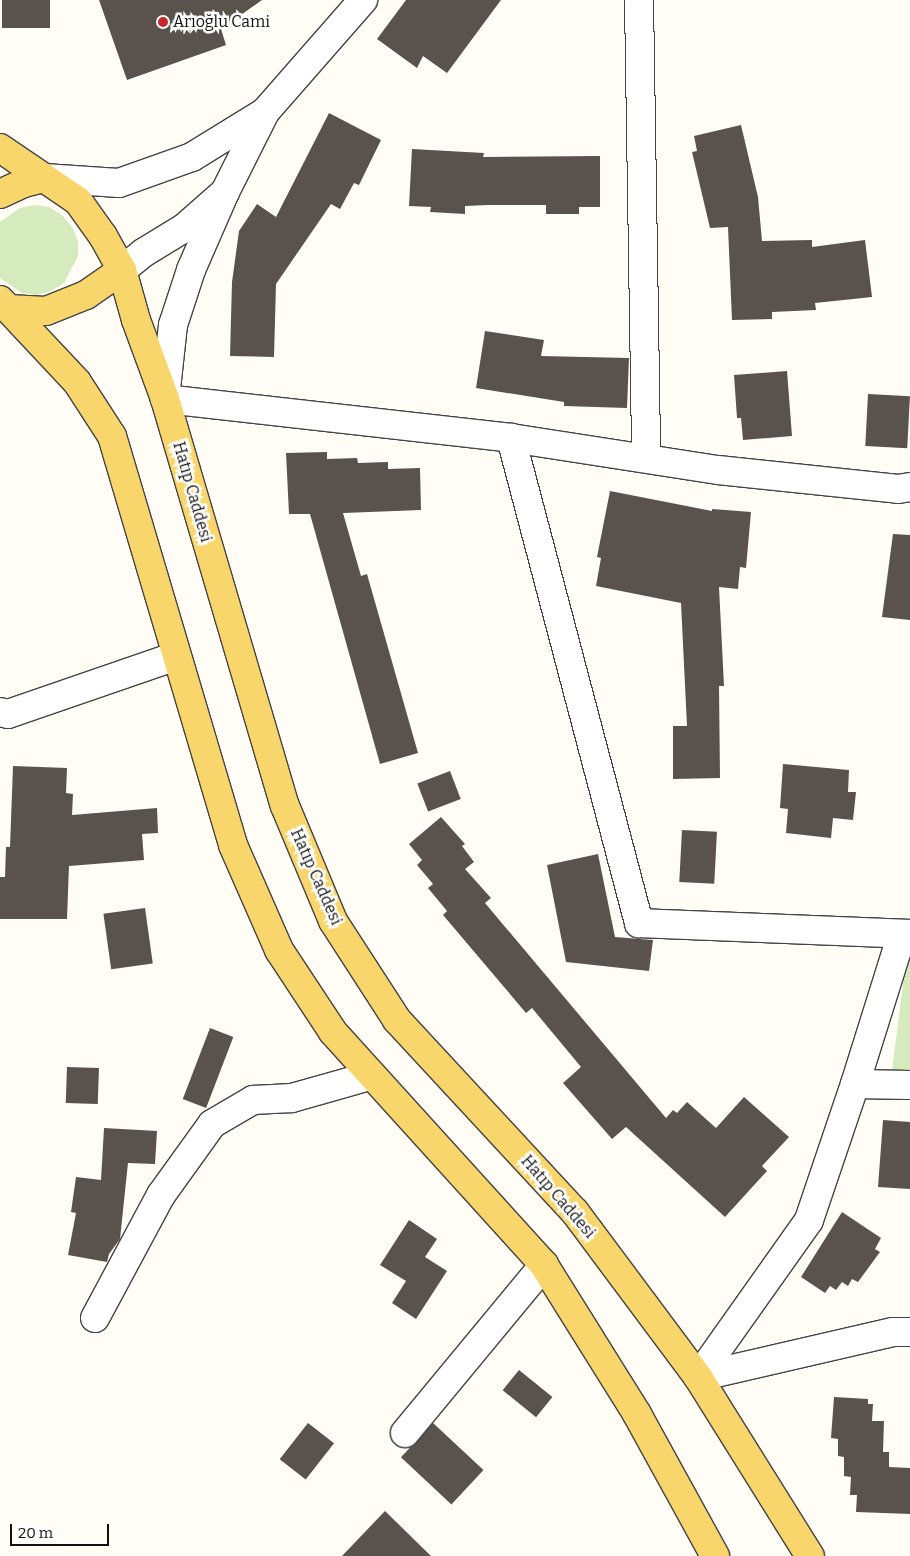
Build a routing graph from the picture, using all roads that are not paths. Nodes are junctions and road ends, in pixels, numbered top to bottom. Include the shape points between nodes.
1 (363, 0) edge
2 (639, 0) edge
3 (265, 112) junction
4 (0, 148) edge
5 (44, 178) junction
6 (225, 192) junction
7 (0, 194) edge
8 (122, 270) junction
9 (4, 304) edge
10 (165, 399) junction
11 (511, 438) junction
12 (646, 457) junction
13 (910, 487) edge
14 (176, 656) junction
15 (0, 712) edge
16 (906, 934) edge
17 (370, 1076) junction
18 (855, 1084) junction
19 (910, 1085) edge
20 (544, 1265) junction
21 (95, 1318) dead end
22 (910, 1332) edge
23 (698, 1377) junction
24 (405, 1433) dead end
25 (715, 1556) edge
26 (810, 1556) edge

1 - 3 street
2 - 12 street
3 - 5 street via 192,157 119,183
3 - 6 street
4 - 5 main road, Hatıp Caddesi
5 - 7 main road
5 - 8 main road, Hatıp Caddesi via 78,201
6 - 8 street via 184,228 143,252
6 - 10 street via 191,270 173,325
8 - 9 main road via 86,294 46,311
8 - 10 main road, Hatıp Caddesi
9 - 14 main road via 77,382 112,436
10 - 11 street
10 - 23 main road, Hatıp Caddesi via 285,806 332,921 397,1020 575,1212
11 - 12 street
11 - 16 street via 639,923
12 - 13 street via 718,470 898,489
14 - 15 street via 8,714
14 - 17 main road via 233,845 279,950 333,1032
16 - 18 street
17 - 20 main road
17 - 21 street via 292,1098 253,1100 212,1124 161,1195
18 - 19 street
18 - 23 street via 809,1220
20 - 24 street
20 - 25 main road via 637,1414
22 - 23 street via 893,1332
23 - 26 main road, Hatıp Caddesi

